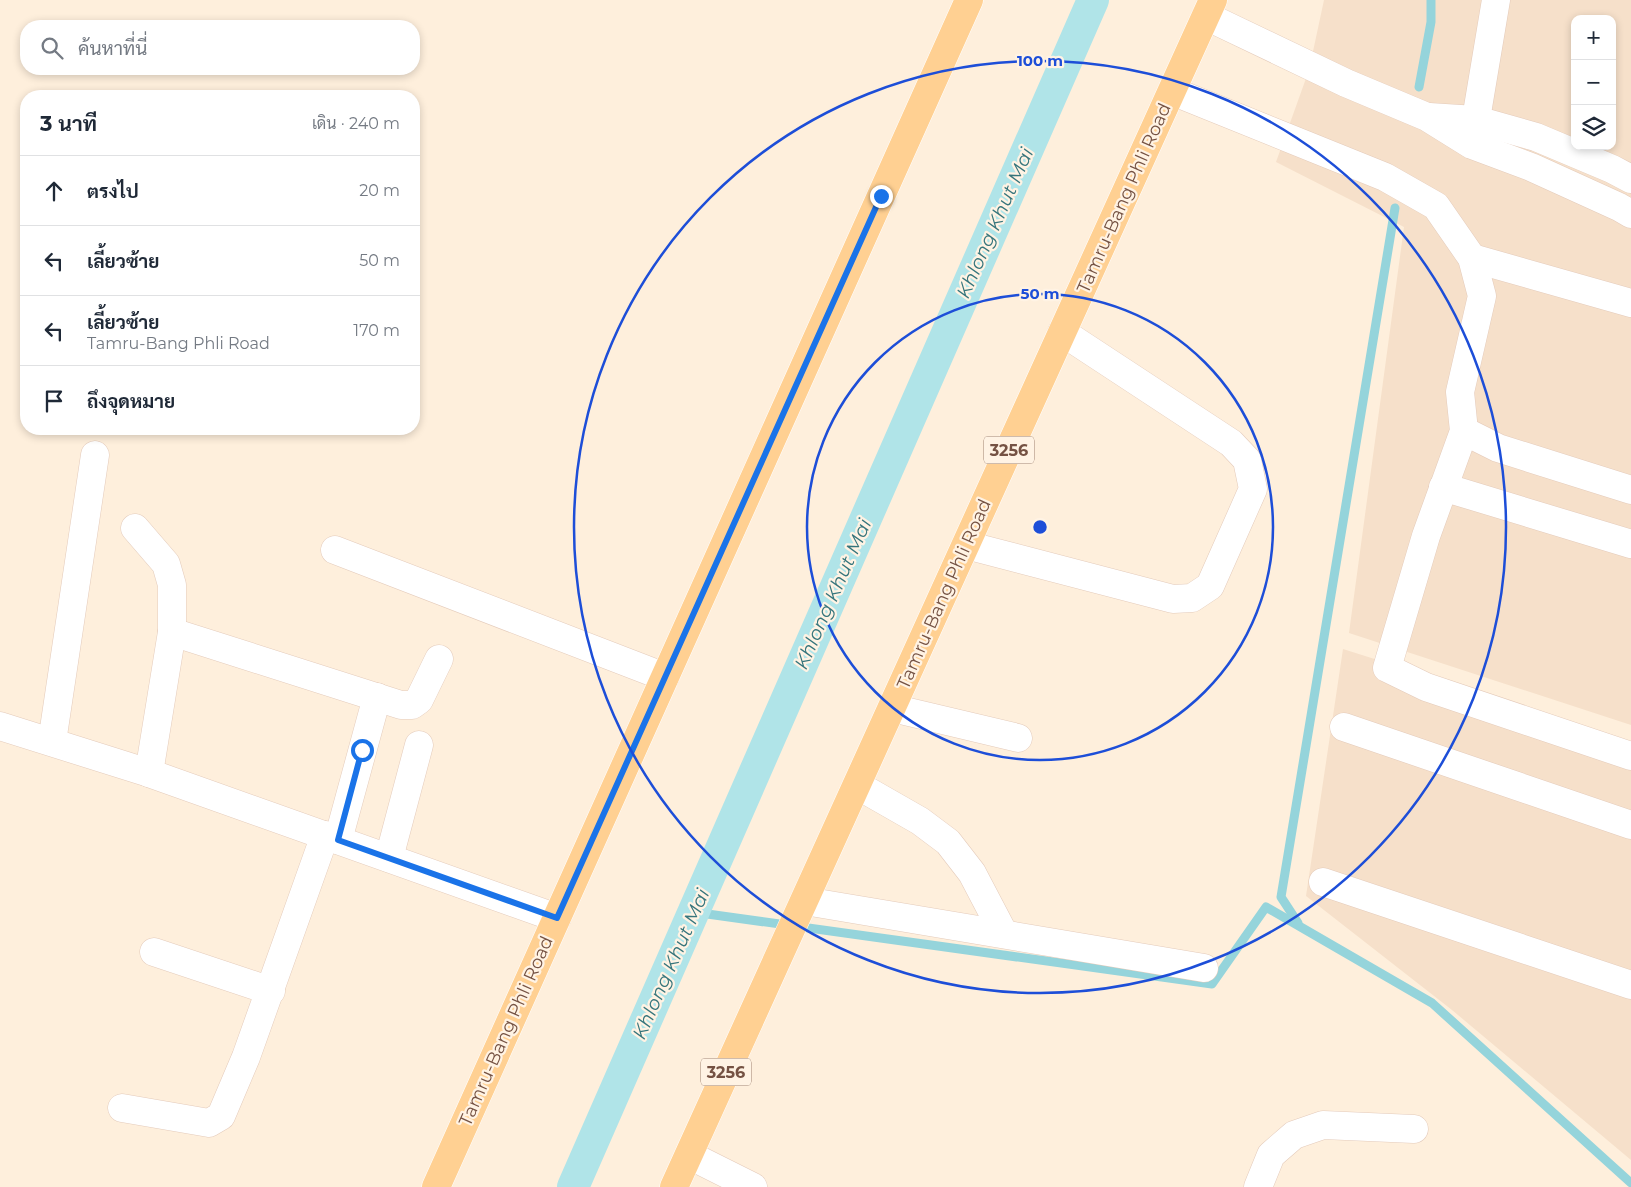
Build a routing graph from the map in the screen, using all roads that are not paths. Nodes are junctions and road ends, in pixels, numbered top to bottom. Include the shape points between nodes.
1 (969, 0) edge
2 (1496, 0) edge
3 (1209, 8) edge
4 (1172, 91) junction
5 (1474, 132) junction
6 (1631, 179) edge
7 (1631, 214) edge
8 (1472, 258) junction
9 (1631, 303) edge
10 (1062, 332) junction
11 (1464, 431) junction
12 (95, 455) dead end
13 (1443, 487) junction
14 (1631, 490) edge
15 (135, 528) dead end
16 (966, 544) junction
17 (1631, 544) edge
18 (335, 550) dead end
19 (172, 632) junction
20 (439, 659) dead end
21 (665, 677) junction
22 (377, 697) junction
23 (892, 708) junction
24 (0, 726) edge
25 (1344, 727) dead end
26 (1018, 738) dead end
27 (52, 742) junction
28 (419, 745) dead end
29 (1631, 756) edge
30 (149, 773) junction
31 (857, 785) junction
32 (1631, 825) edge
33 (332, 838) junction
34 (389, 858) junction
35 (1322, 882) dead end
36 (805, 901) junction
37 (557, 918) junction
38 (1004, 934) junction
39 (154, 952) dead end
40 (1204, 968) dead end
41 (1631, 985) edge
42 (271, 991) junction
43 (122, 1108) dead end
44 (1414, 1129) dead end
45 (689, 1155) junction
46 (436, 1187) edge
47 (674, 1187) edge
48 (753, 1187) edge
49 (1258, 1187) edge

1 - 21 main road, Tamru-Bang Phli Road
2 - 5 street
3 - 4 main road, Tamru-Bang Phli Road / 3256
3 - 5 street via 1346,83 1427,117
4 - 8 street via 1385,177 1436,206
4 - 10 main road, Tamru-Bang Phli Road / 3256
5 - 6 street via 1536,138
5 - 7 street via 1531,167
8 - 9 street
8 - 11 street via 1482,296 1460,392
10 - 16 main road, Tamru-Bang Phli Road / 3256
10 - 16 street via 1231,443 1247,460 1253,489 1210,586 1192,598 1173,599
11 - 13 street
11 - 14 street via 1498,448
12 - 27 street
13 - 17 street
13 - 29 street via 1387,668 1426,687
15 - 19 street via 166,564 172,584
16 - 23 main road, Tamru-Bang Phli Road / 3256
18 - 21 street
19 - 22 street
19 - 30 street
20 - 22 street via 419,700 412,705 401,706
21 - 37 main road, Tamru-Bang Phli Road
22 - 33 street
23 - 26 street
23 - 31 main road, Tamru-Bang Phli Road / 3256
24 - 27 street
25 - 32 street
27 - 30 street
28 - 34 street
30 - 33 street
31 - 36 main road, Tamru-Bang Phli Road / 3256
31 - 38 street via 948,842 972,873
33 - 34 street
33 - 42 street
34 - 37 street
35 - 41 street
36 - 38 street
36 - 45 main road, Tamru-Bang Phli Road / 3256
37 - 46 main road, Tamru-Bang Phli Road
38 - 40 street
39 - 42 street
42 - 43 street via 221,1116 209,1123
44 - 49 street via 1323,1125 1294,1135 1271,1155
45 - 47 main road, Tamru-Bang Phli Road / 3256
45 - 48 street

